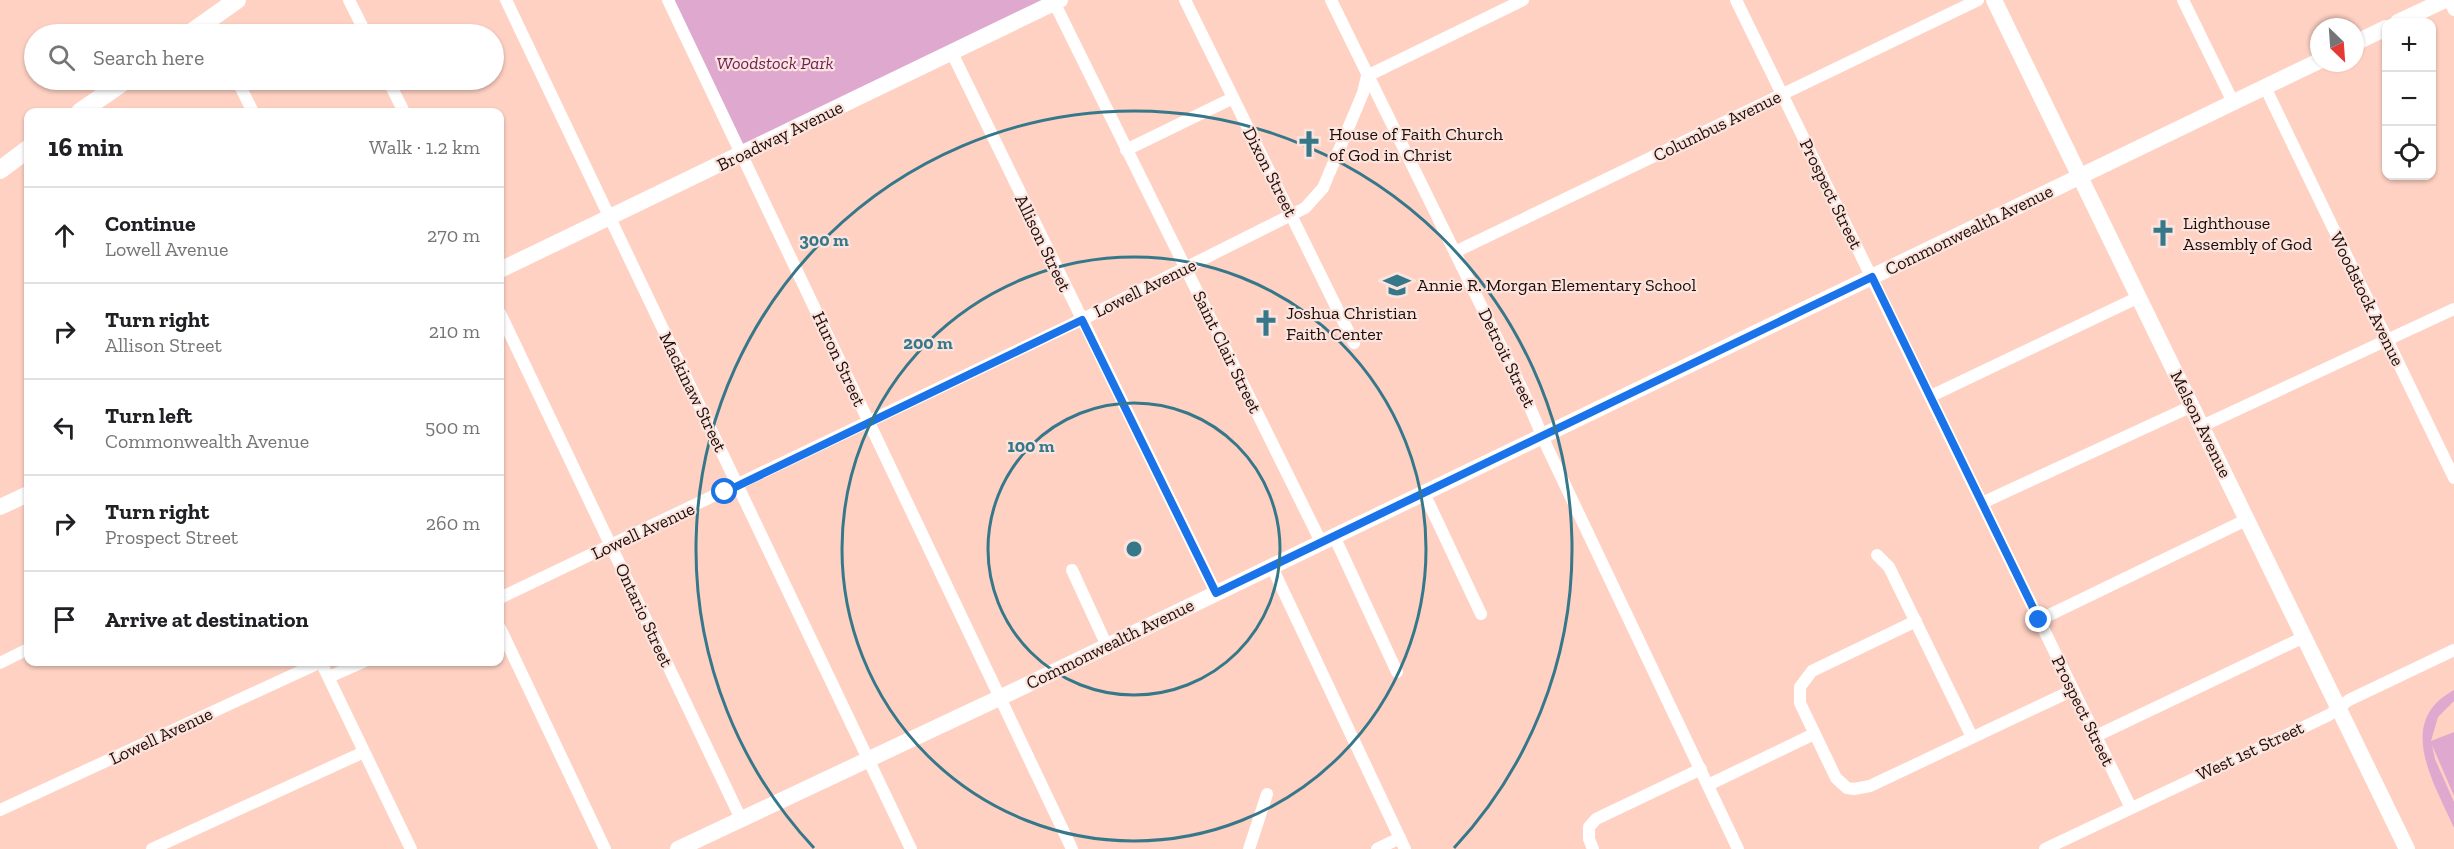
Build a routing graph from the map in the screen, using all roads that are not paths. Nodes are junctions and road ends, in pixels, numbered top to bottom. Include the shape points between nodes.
1 (237, 0) edge
2 (349, 0) edge
3 (506, 0) edge
4 (668, 0) edge
5 (1185, 0) edge
6 (1331, 0) edge
7 (1523, 0) edge
8 (1736, 0) edge
9 (1978, 0) edge
10 (1994, 0) edge
11 (2183, 0) edge
12 (2447, 0) edge
13 (1056, 1) edge
14 (2454, 10) edge
15 (2407, 18) edge
16 (215, 24) edge
17 (361, 24) edge
18 (2382, 30) edge
19 (2364, 39) edge
20 (952, 53) junction
21 (2310, 65) edge
22 (1367, 76) junction
23 (2265, 87) junction
24 (112, 90) edge
25 (242, 90) edge
26 (393, 90) edge
27 (1782, 94) junction
28 (1233, 99) junction
29 (2233, 102) junction
30 (86, 108) edge
31 (251, 108) edge
32 (402, 108) edge
33 (1126, 150) junction
34 (24, 152) edge
35 (741, 154) junction
36 (0, 170) edge
37 (2080, 176) junction
38 (1292, 215) junction
39 (610, 218) junction
40 (1455, 252) junction
41 (504, 268) edge
42 (1186, 268) junction
43 (1872, 277) junction
44 (2139, 297) junction
45 (2454, 309) edge
46 (1082, 320) junction
47 (504, 321) edge
48 (2387, 340) junction
49 (1354, 344) dead end
50 (1931, 396) junction
51 (2192, 406) junction
52 (869, 422) junction
53 (2202, 426) junction
54 (1542, 436) junction
55 (2454, 478) edge
56 (738, 485) junction
57 (1424, 493) junction
58 (24, 496) edge
59 (1982, 503) junction
60 (0, 507) edge
61 (2248, 519) junction
62 (1327, 539) junction
63 (611, 546) junction
64 (1877, 555) dead end
65 (1272, 567) junction
66 (1072, 570) dead end
67 (1216, 593) junction
68 (504, 596) edge
69 (1481, 614) dead end
70 (2039, 620) junction
71 (1916, 621) junction
72 (504, 636) edge
73 (2304, 637) junction
74 (1107, 646) junction
75 (2454, 650) edge
76 (24, 651) edge
77 (0, 663) edge
78 (312, 666) edge
79 (323, 666) edge
80 (354, 666) edge
81 (1397, 672) dead end
82 (329, 678) junction
83 (2073, 690) junction
84 (1001, 697) junction
85 (2338, 708) junction
86 (1814, 734) junction
87 (2096, 736) junction
88 (1972, 737) junction
89 (364, 752) junction
90 (868, 758) junction
91 (1701, 769) junction
92 (1708, 785) junction
93 (1267, 794) dead end
94 (2131, 808) junction
95 (0, 810) edge
96 (741, 819) junction
97 (1402, 844) edge
98 (152, 849) edge
99 (411, 849) edge
100 (605, 849) edge
101 (678, 849) edge
102 (911, 849) edge
103 (1072, 849) edge
104 (1249, 849) edge
105 (1377, 849) edge
106 (1593, 849) edge
107 (1738, 849) edge
108 (2045, 849) edge
109 (2407, 849) edge

1 - 16 main road
2 - 17 street
3 - 39 street, Mackinaw Street
4 - 35 street, Huron Street
5 - 28 street, Dixon Street
6 - 22 street, Detroit Street
7 - 22 street
8 - 27 street, Prospect Street
9 - 27 street, Columbus Avenue
10 - 37 main road, Melson Avenue
11 - 29 street
12 - 14 street
12 - 15 main road
13 - 20 main road, Broadway Avenue
13 - 33 street, Saint Clair Street
18 - 19 main road
20 - 35 main road, Broadway Avenue
20 - 46 street, Allison Street
21 - 23 main road, Commonwealth Avenue
22 - 38 street, Lowell Avenue via 1323,188 1305,208
22 - 40 street, Detroit Street
23 - 29 main road, Commonwealth Avenue
23 - 48 street, Woodstock Avenue
24 - 30 main road
25 - 31 street
26 - 32 street
27 - 40 street, Columbus Avenue
27 - 43 street, Prospect Street
28 - 33 street
28 - 38 street, Dixon Street
29 - 37 main road, Commonwealth Avenue
33 - 42 street, Saint Clair Street
34 - 36 main road
35 - 39 main road, Broadway Avenue
35 - 52 street, Huron Street
37 - 43 main road, Commonwealth Avenue
37 - 44 main road, Melson Avenue
38 - 42 street, Lowell Avenue
38 - 49 street, Dixon Street
39 - 41 main road, Broadway Avenue
39 - 56 street, Mackinaw Street
40 - 54 street, Detroit Street
42 - 46 street, Lowell Avenue
42 - 62 street, Saint Clair Street
43 - 50 street, Prospect Street
43 - 54 main road, Commonwealth Avenue
44 - 50 street
44 - 51 main road, Melson Avenue
45 - 48 street
46 - 52 street, Lowell Avenue
46 - 67 street, Allison Street
47 - 63 street, Ontario Street
48 - 53 street
48 - 55 street, Woodstock Avenue
50 - 59 street, Prospect Street
51 - 53 main road, Melson Avenue
51 - 59 street
52 - 56 street, Lowell Avenue
52 - 84 street, Huron Street
53 - 61 main road, Melson Avenue
54 - 57 main road, Commonwealth Avenue
54 - 91 street, Detroit Street
56 - 63 street, Lowell Avenue
56 - 90 street, Mackinaw Street
57 - 62 main road, Commonwealth Avenue
57 - 69 street
58 - 60 main road
59 - 70 street, Prospect Street
61 - 70 street
61 - 73 main road, Melson Avenue
62 - 65 main road, Commonwealth Avenue
62 - 81 street, Saint Clair Street
63 - 68 street, Lowell Avenue
63 - 96 street, Ontario Street
64 - 71 street via 1889,567
65 - 67 main road, Commonwealth Avenue
65 - 97 street
66 - 74 street
67 - 74 main road, Commonwealth Avenue
70 - 83 street, Prospect Street
71 - 86 street via 1812,671 1800,687 1800,704
71 - 88 street
72 - 100 street
73 - 85 main road, Melson Avenue
73 - 87 street
74 - 84 main road, Commonwealth Avenue
75 - 85 street, West 1st Street
76 - 77 street
78 - 95 street, Lowell Avenue
79 - 82 street
80 - 82 street
82 - 89 street
83 - 87 street, Prospect Street
83 - 88 street
84 - 90 main road, Commonwealth Avenue
84 - 103 street, Huron Street
85 - 94 street, West 1st Street
85 - 109 main road, Melson Avenue
86 - 88 street via 1836,778 1854,789 1870,786
86 - 92 street
87 - 94 street, Prospect Street
89 - 98 street
89 - 99 street
90 - 96 main road, Commonwealth Avenue
90 - 102 street, Mackinaw Street
91 - 92 street, Detroit Street
91 - 106 street via 1596,819 1588,833
92 - 107 street, Detroit Street
93 - 104 street
94 - 108 street, West 1st Street
96 - 101 main road, Commonwealth Avenue
97 - 105 street

